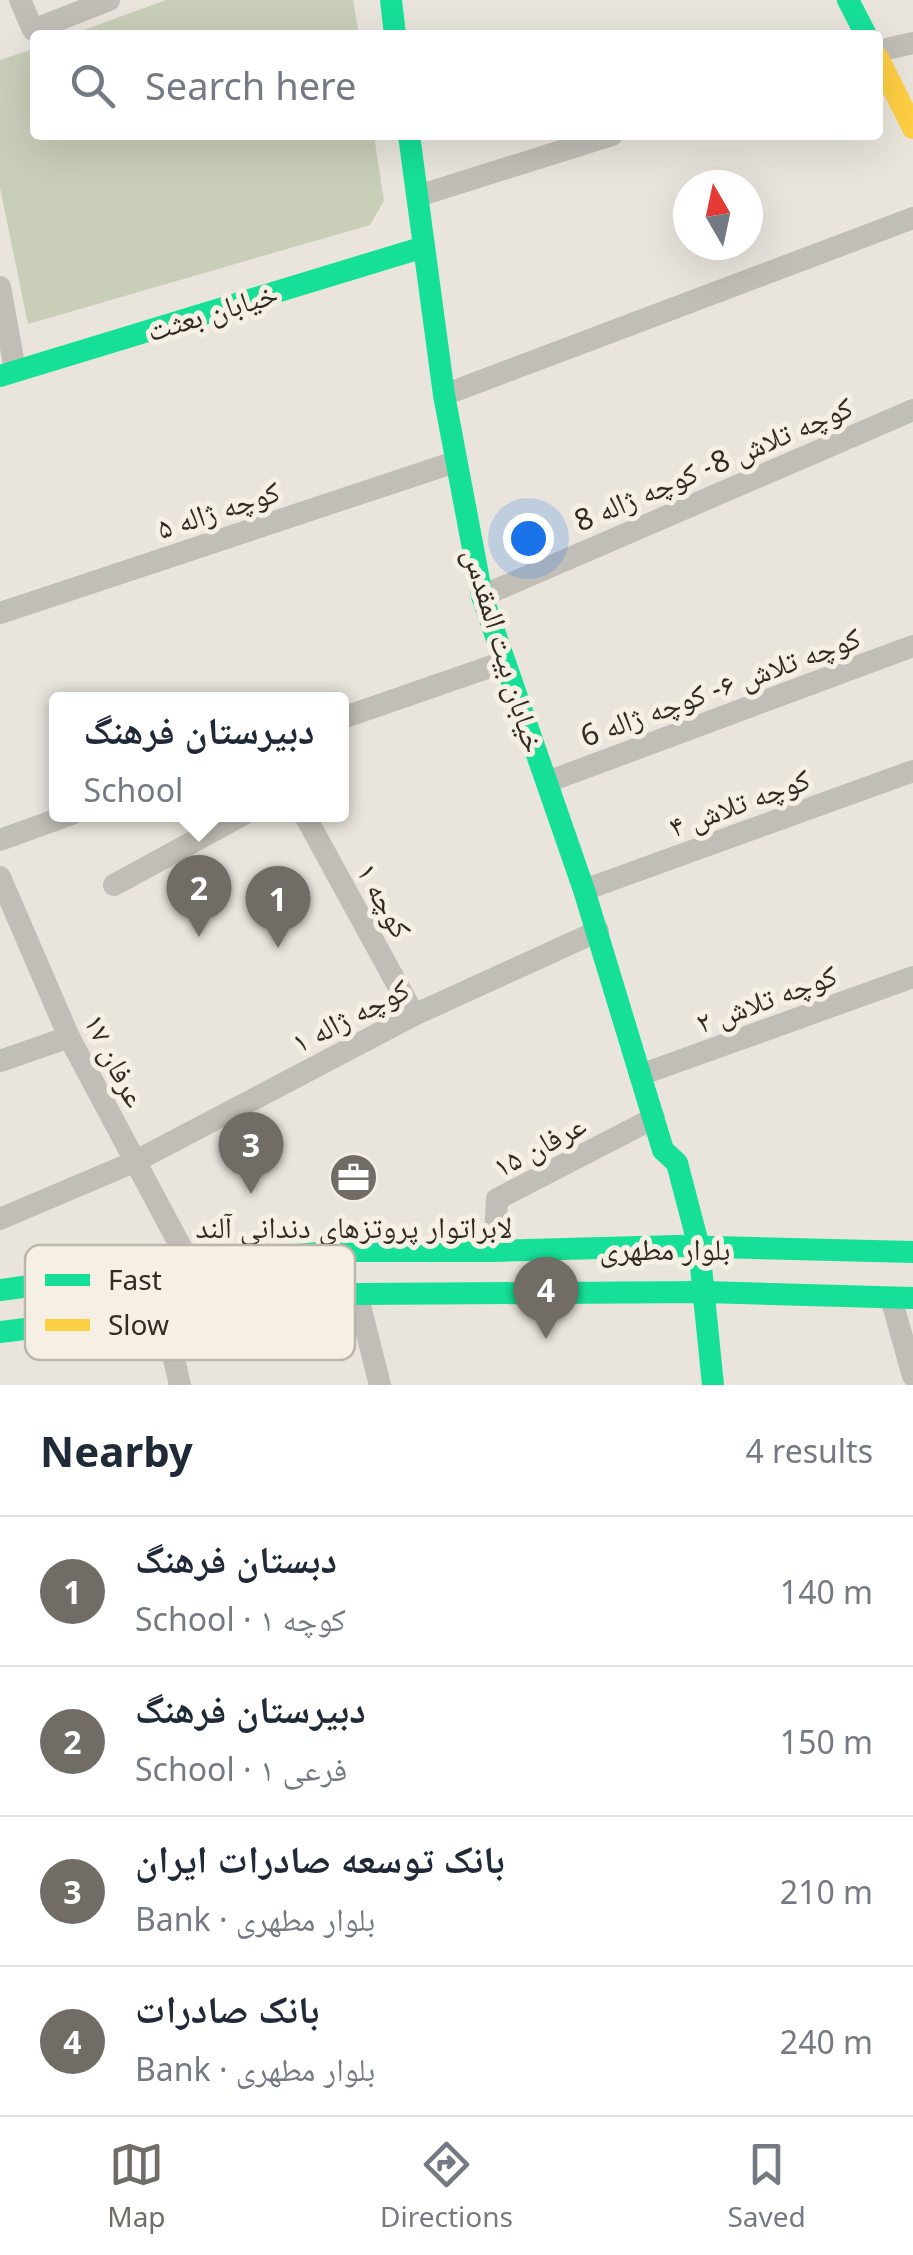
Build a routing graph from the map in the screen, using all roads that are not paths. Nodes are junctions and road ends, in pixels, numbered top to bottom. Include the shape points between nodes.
1 (20, 0) edge
2 (109, 0) edge
3 (848, 0) edge
4 (396, 1) edge
5 (396, 30) edge
6 (863, 30) edge
7 (913, 42) edge
8 (883, 52) edge
9 (883, 65) edge
10 (913, 128) edge
11 (410, 140) edge
12 (596, 140) edge
13 (418, 196) junction
14 (913, 218) edge
15 (424, 247) junction
16 (0, 288) edge
17 (8, 373) edge
18 (444, 395) junction
19 (913, 410) edge
20 (455, 462) junction
21 (482, 596) junction
22 (0, 613) edge
23 (913, 646) edge
24 (504, 662) junction
25 (349, 716) edge
26 (912, 773) edge
27 (547, 782) junction
28 (50, 822) edge
29 (229, 822) edge
30 (308, 822) edge
31 (0, 840) edge
32 (0, 877) edge
33 (114, 885) dead end
34 (584, 890) junction
35 (598, 931) junction
36 (913, 977) edge
37 (414, 1015) junction
38 (69, 1037) junction
39 (0, 1060) edge
40 (640, 1075) junction
41 (654, 1118) junction
42 (134, 1162) junction
43 (0, 1219) edge
44 (180, 1245) edge
45 (355, 1251) edge
46 (494, 1251) junction
47 (913, 1252) edge
48 (686, 1269) junction
49 (25, 1287) edge
50 (0, 1290) edge
51 (355, 1294) edge
52 (358, 1294) junction
53 (902, 1298) edge
54 (25, 1329) edge
55 (0, 1332) edge
56 (174, 1360) edge
57 (913, 1376) edge
58 (180, 1385) edge
59 (380, 1385) edge
60 (693, 1385) edge
61 (713, 1385) edge

1 - 2 street via 33,30
3 - 6 street
4 - 5 street
7 - 8 street
9 - 10 street
11 - 13 street, خیابان بیت المقدس
12 - 13 street
13 - 15 street, خیابان بیت المقدس
14 - 18 street
15 - 17 street, خیابان بعثت
15 - 18 street, خیابان بیت المقدس
16 - 17 street
18 - 20 street, خیابان بیت المقدس
19 - 21 street, کوچه تلاش 8- کوچه ژاله 8
20 - 21 street, خیابان بیت المقدس
20 - 22 street, کوچه ژاله ۵
21 - 24 street, خیابان بیت المقدس
23 - 27 street, کوچه تلاش ۶- کوچه ژاله 6
24 - 25 street
24 - 27 street, خیابان بیت المقدس
26 - 34 street, کوچه تلاش ۴
27 - 34 street, خیابان بیت المقدس
28 - 31 street
29 - 33 street
30 - 37 street, کوچه ۱
32 - 38 street, عرفان ۱۷
34 - 35 street, خیابان بیت المقدس
35 - 37 street, کوچه ژاله ۱
35 - 40 street, خیابان بیت المقدس
36 - 40 street, کوچه تلاش ۲
37 - 42 street, کوچه ژاله ۱
38 - 39 street
38 - 42 street, عرفان ۱۷
40 - 41 street, خیابان بیت المقدس
41 - 46 street, عرفان ۱۵ via 497,1199
41 - 48 street, خیابان بیت المقدس via 663,1150 676,1164
42 - 43 street, کوچه ژاله ۱
42 - 44 street, عرفان ۱۷
45 - 46 street, بلوار مطهری
46 - 48 street, بلوار مطهری
47 - 48 street, بلوار مطهری
48 - 52 street, بلوار مطهری
48 - 53 street, بلوار مطهری
48 - 60 street
48 - 61 street
49 - 50 street, بلوار مطهری
51 - 52 street, بلوار مطهری
52 - 59 street
53 - 57 street
54 - 55 street, بلوار مطهری
56 - 58 street

